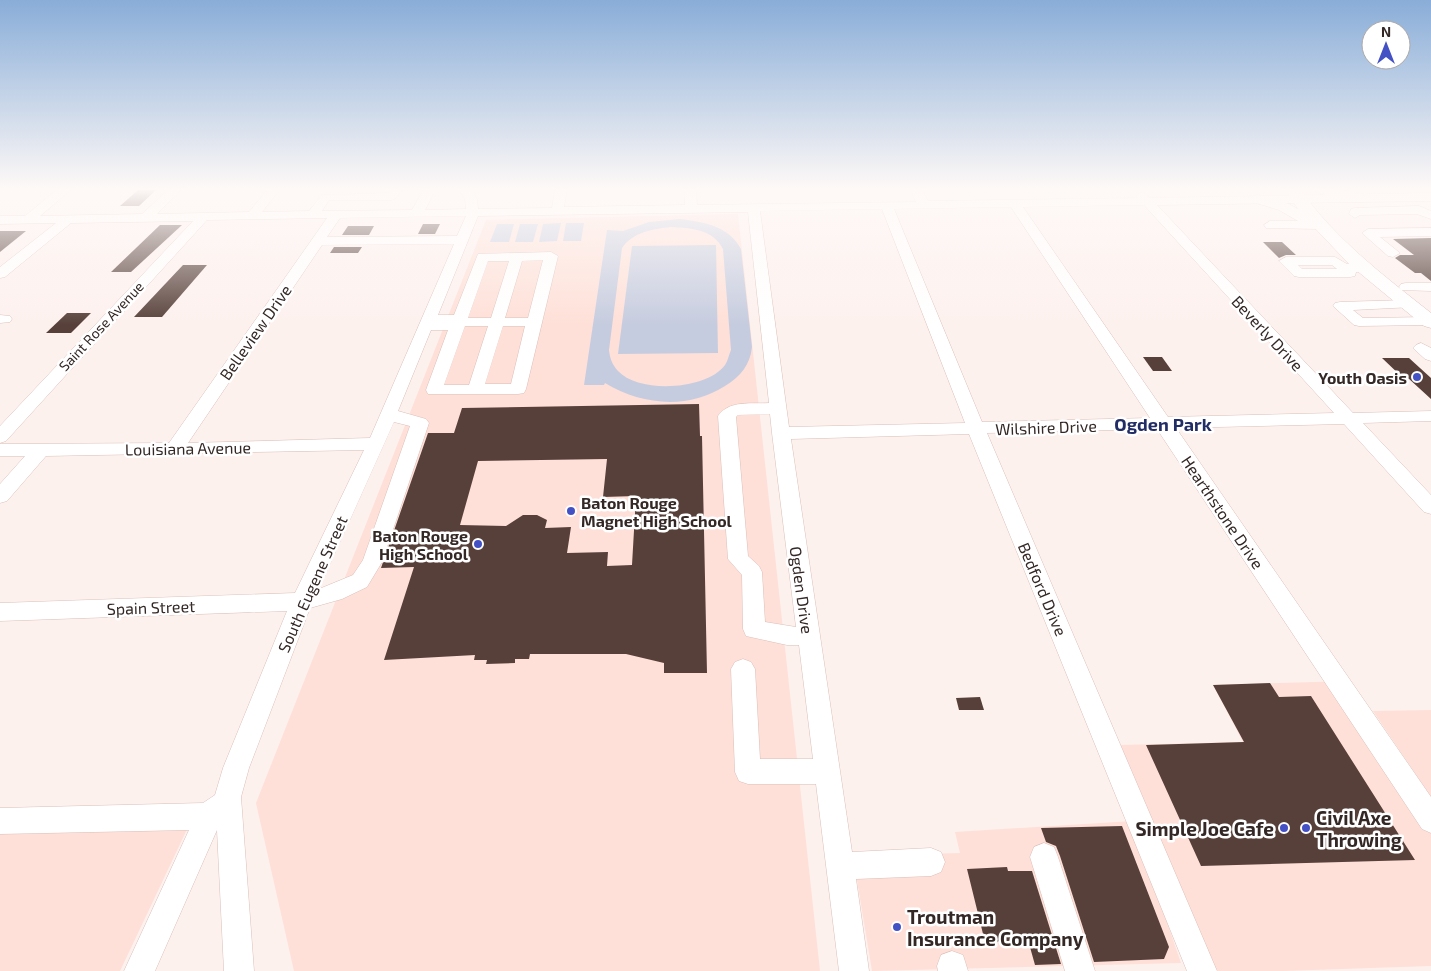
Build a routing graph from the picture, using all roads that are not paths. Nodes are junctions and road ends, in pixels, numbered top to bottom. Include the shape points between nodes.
1 (49, 234) edge
2 (187, 234) edge
3 (323, 234) edge
4 (463, 234) edge
5 (757, 234) edge
6 (898, 234) edge
7 (1041, 234) edge
8 (1177, 234) edge
9 (1327, 234) edge
10 (1345, 234) edge
11 (1368, 234) edge
12 (461, 240) junction
13 (318, 241) junction
14 (1393, 253) dead end
15 (0, 256) edge
16 (22, 256) junction
17 (517, 257) junction
18 (1344, 268) dead end
19 (1365, 268) junction
20 (0, 274) edge
21 (1431, 286) edge
22 (1407, 295) junction
23 (1431, 317) edge
24 (458, 322) junction
25 (497, 322) junction
26 (534, 322) junction
27 (427, 323) junction
28 (475, 390) junction
29 (778, 408) junction
30 (388, 416) junction
31 (1431, 416) edge
32 (1348, 419) junction
33 (1164, 424) junction
34 (976, 429) junction
35 (781, 433) junction
36 (0, 437) edge
37 (376, 444) junction
38 (174, 449) junction
39 (0, 450) edge
40 (41, 450) junction
41 (0, 496) edge
42 (1431, 507) edge
43 (302, 602) junction
44 (0, 612) edge
45 (809, 636) junction
46 (743, 668) dead end
47 (827, 771) junction
48 (219, 806) junction
49 (1431, 820) edge
50 (0, 821) edge
51 (1044, 857) dead end
52 (931, 862) dead end
53 (840, 866) junction
54 (139, 971) edge
55 (240, 971) edge
56 (854, 971) edge
57 (1080, 971) edge
58 (1202, 971) edge

1 - 16 street
2 - 36 street, Saint Rose Avenue
3 - 13 street, Belleview Drive
4 - 12 street, South Eugene Street
5 - 29 street, Ogden Drive
6 - 34 street, Bedford Drive
7 - 33 street, Hearthstone Drive
8 - 32 street, Beverly Drive
9 - 19 main road
10 - 22 main road
11 - 14 street
12 - 13 street
12 - 27 street, South Eugene Street
13 - 38 street, Belleview Drive
15 - 16 street
16 - 20 street
17 - 24 street via 483,257
17 - 25 street
17 - 26 street via 551,256
18 - 19 street
19 - 22 main road
21 - 22 street
22 - 23 main road
22 - 23 street via 1340,306 1359,322
24 - 25 street
24 - 27 street via 453,319
24 - 28 street via 434,390
25 - 26 street
25 - 28 street
26 - 28 street via 518,389
27 - 30 street, South Eugene Street
29 - 35 street, Ogden Drive
29 - 45 street via 733,410 728,416 738,559 752,572 754,629 787,636
30 - 37 street, South Eugene Street
30 - 43 street, Spain Street via 420,423 372,562 360,581
31 - 32 street, Wilshire Drive
32 - 33 street, Wilshire Drive
32 - 42 street, Beverly Drive
33 - 34 street, Wilshire Drive
33 - 49 street, Hearthstone Drive
34 - 35 street, Wilshire Drive
34 - 58 street, Bedford Drive
35 - 45 street, Ogden Drive
37 - 38 street, Louisiana Avenue
37 - 43 street, South Eugene Street
38 - 40 street, Louisiana Avenue
39 - 40 street, Louisiana Avenue
40 - 41 street
43 - 44 street, Spain Street
43 - 48 street, South Eugene Street
45 - 47 street, Ogden Drive
46 - 47 street via 748,772
47 - 53 street, Ogden Drive
48 - 50 street
48 - 54 street
48 - 55 street, South Eugene Street
51 - 57 street
52 - 53 street
53 - 56 street, Ogden Drive

